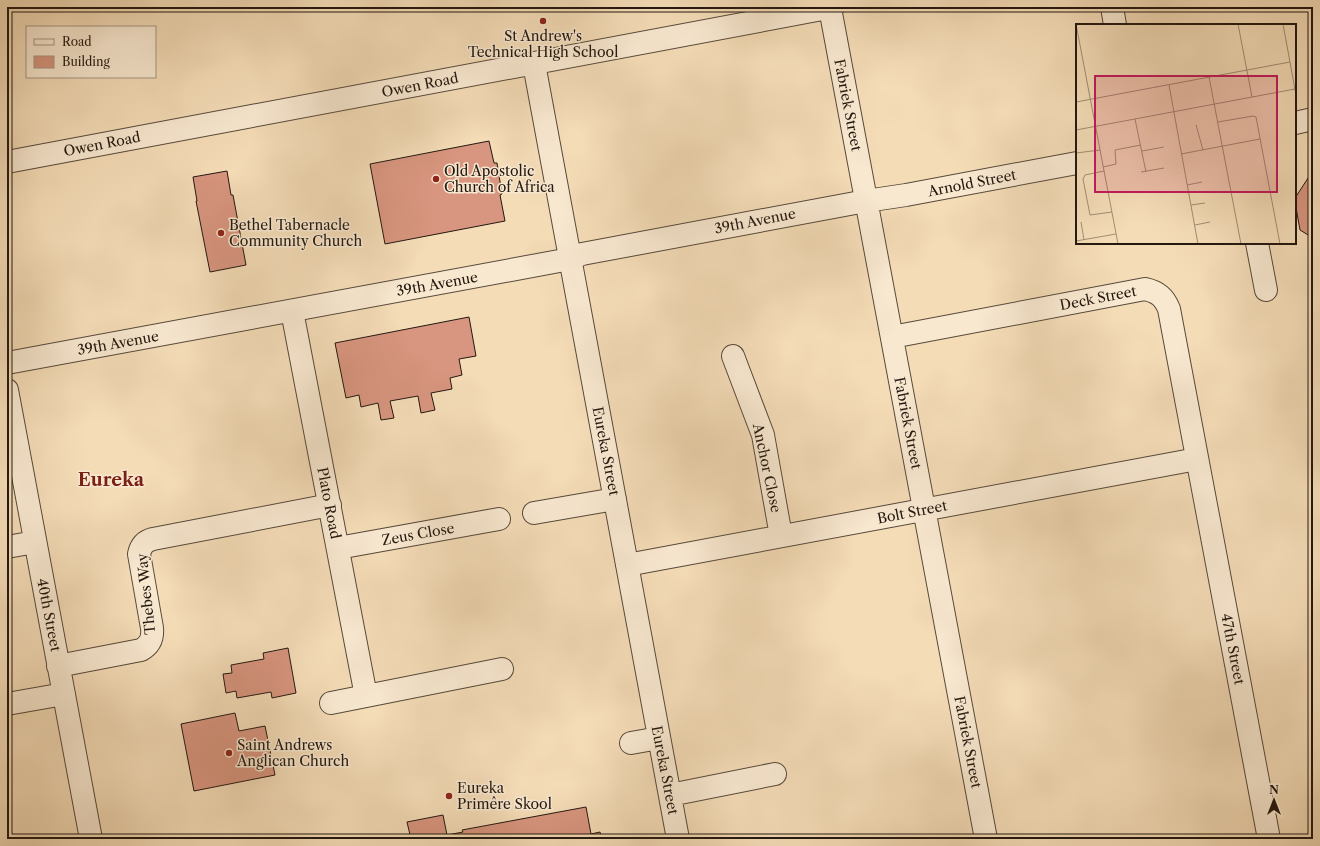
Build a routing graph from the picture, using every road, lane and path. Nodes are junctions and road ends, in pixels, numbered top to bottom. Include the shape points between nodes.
1 (832, 7) edge
2 (1112, 7) edge
3 (790, 11) edge
4 (1115, 24) edge
5 (534, 64) junction
6 (1313, 119) edge
7 (1296, 123) edge
8 (7, 162) edge
9 (1076, 163) edge
10 (866, 201) junction
11 (1257, 244) edge
12 (570, 259) junction
13 (1266, 290) dead end
14 (292, 311) junction
15 (892, 337) junction
16 (733, 356) dead end
17 (7, 363) edge
18 (7, 390) edge
19 (1197, 459) junction
20 (615, 499) junction
21 (330, 505) junction
22 (924, 510) junction
23 (534, 513) dead end
24 (499, 519) dead end
25 (781, 536) junction
26 (35, 542) junction
27 (7, 547) edge
28 (338, 548) junction
29 (627, 565) junction
30 (58, 666) junction
31 (502, 669) dead end
32 (64, 694) junction
33 (366, 696) junction
34 (331, 703) dead end
35 (7, 704) edge
36 (659, 738) junction
37 (631, 743) dead end
38 (775, 774) dead end
39 (670, 795) junction
40 (91, 839) edge
41 (678, 839) edge
42 (986, 839) edge
43 (1269, 839) edge

1 - 3 street, Owen Road
1 - 10 street, Fabriek Street
2 - 4 street
3 - 5 street, Owen Road
5 - 8 street, Owen Road
5 - 12 street, Eureka Street
6 - 7 street
9 - 10 street, Arnold Street
10 - 12 street, 39th Avenue via 582,254
10 - 15 street, Fabriek Street
11 - 13 street
12 - 14 street, 39th Avenue
12 - 20 street, Eureka Street
14 - 17 street, 39th Avenue
14 - 21 street, Plato Road
15 - 19 street, Deck Street via 1145,289 1155,292 1166,301 1169,309
15 - 22 street, Fabriek Street
16 - 25 street, Anchor Close via 763,435
18 - 26 street, 40th Street
19 - 22 street, Bolt Street
19 - 43 street, 47th Street
20 - 23 street
20 - 29 street, Eureka Street
21 - 28 street, Plato Road
21 - 30 street, Thebes Way via 145,542 139,554 153,635 151,642 141,650
22 - 25 street, Bolt Street
22 - 42 street, Fabriek Street
24 - 28 street, Zeus Close
25 - 29 street, Bolt Street
26 - 27 street
26 - 30 street, 40th Street
28 - 33 street, Plato Road
29 - 36 street, Eureka Street
30 - 32 street, 40th Street
31 - 33 street
32 - 35 street
32 - 40 street, 40th Street
33 - 34 street
36 - 37 street
36 - 39 street, Eureka Street
38 - 39 street
39 - 41 street, Eureka Street

